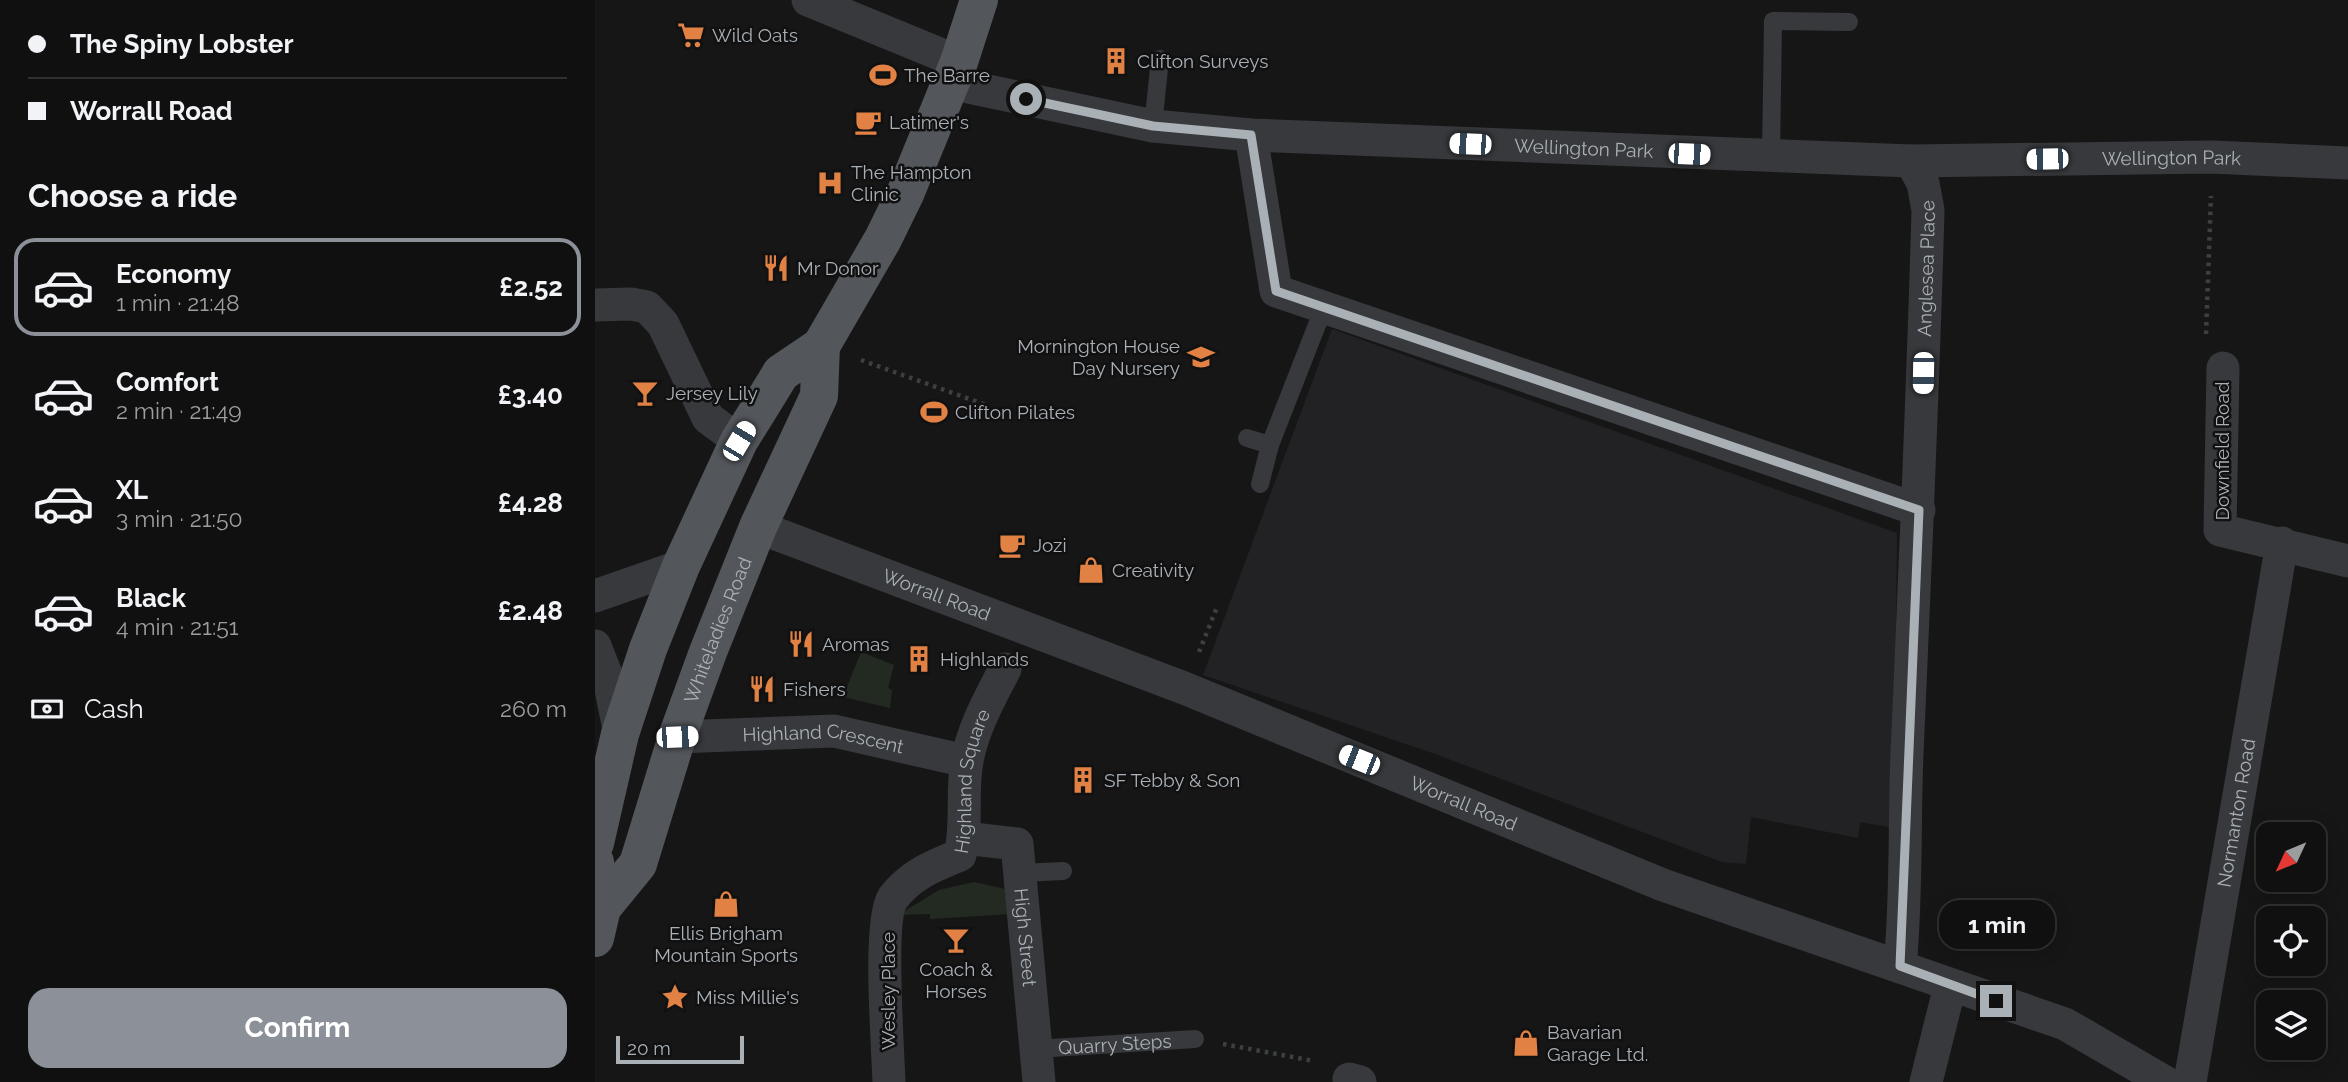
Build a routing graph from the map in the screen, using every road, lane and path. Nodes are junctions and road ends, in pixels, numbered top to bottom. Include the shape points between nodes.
1 (808, 0) edge
2 (979, 0) edge
3 (1849, 22) dead end
4 (1160, 59) dead end
5 (955, 73) junction
6 (1153, 126) junction
7 (1251, 135) junction
8 (1771, 157) junction
9 (2211, 157) junction
10 (1911, 161) junction
11 (2348, 163) edge
12 (595, 305) edge
13 (1324, 307) junction
14 (821, 346) junction
15 (2223, 368) joint
16 (989, 406) dead end
17 (1247, 438) dead end
18 (739, 441) junction
19 (1270, 445) junction
20 (1260, 484) dead end
21 (1919, 510) junction
22 (758, 527) junction
23 (2283, 543) junction
24 (2348, 561) edge
25 (681, 566) junction
26 (595, 596) edge
27 (1217, 607) dead end
28 (595, 646) edge
29 (1005, 669) dead end
30 (1184, 688) junction
31 (619, 734) junction
32 (677, 737) junction
33 (966, 761) junction
34 (964, 838) junction
35 (595, 843) edge
36 (595, 862) edge
37 (1063, 871) dead end
38 (1022, 873) junction
39 (891, 901) joint
40 (597, 918) edge
41 (1900, 966) junction
42 (1950, 986) junction
43 (1195, 1039) joint
44 (1036, 1049) junction
45 (1344, 1077) edge
46 (2147, 1078) edge
47 (889, 1082) edge
48 (1039, 1082) edge
49 (1926, 1082) edge
50 (2190, 1082) edge

1 - 5 street, Wellington Park
2 - 5 main road, Whiteladies Road
3 - 8 lane via 1773,21
4 - 6 lane
5 - 6 street, Wellington Park
5 - 14 main road, Whiteladies Road via 905,194
6 - 7 street, Wellington Park
7 - 8 street, Wellington Park
7 - 13 street via 1276,291
8 - 10 street, Wellington Park
9 - 10 street, Wellington Park
9 - 11 street, Wellington Park
9 - 15 path via 2204,366
10 - 21 street, Anglesea Place via 1923,183 1928,210
12 - 18 street via 647,307 663,324 708,418
13 - 19 lane
13 - 21 street
14 - 16 path
14 - 18 main road, Whiteladies Road via 781,373
14 - 22 main road, Whiteladies Road via 819,396
15 - 23 street, Downfield Road via 2220,530
17 - 19 lane
18 - 25 main road, Whiteladies Road
19 - 20 lane
21 - 41 street, Anglesea Place
22 - 30 street, Worrall Road
22 - 32 main road, Whiteladies Road
23 - 24 street, Downfield Road
23 - 50 street, Normanton Road
25 - 26 street
25 - 31 main road, Whiteladies Road
27 - 30 path
28 - 31 street via 610,684
29 - 33 street, Highland Square via 982,713
30 - 41 street, Worrall Road via 1663,885
31 - 35 main road, Whiteladies Road
32 - 33 street, Highland Crescent via 834,731
32 - 40 main road, Whiteladies Road via 638,864
33 - 34 street, Highland Square
34 - 38 street, High Street via 1017,844
34 - 39 street, Highland Square via 960,855 914,875
36 - 40 main road, Whiteladies Road
37 - 38 lane
38 - 44 street, High Street
39 - 47 street, Wesley Place via 886,935
41 - 42 street, Worrall Road
42 - 46 street, Worrall Road via 2066,1024
42 - 49 street
43 - 44 lane, Quarry Steps
43 - 45 path
44 - 48 street, High Street

